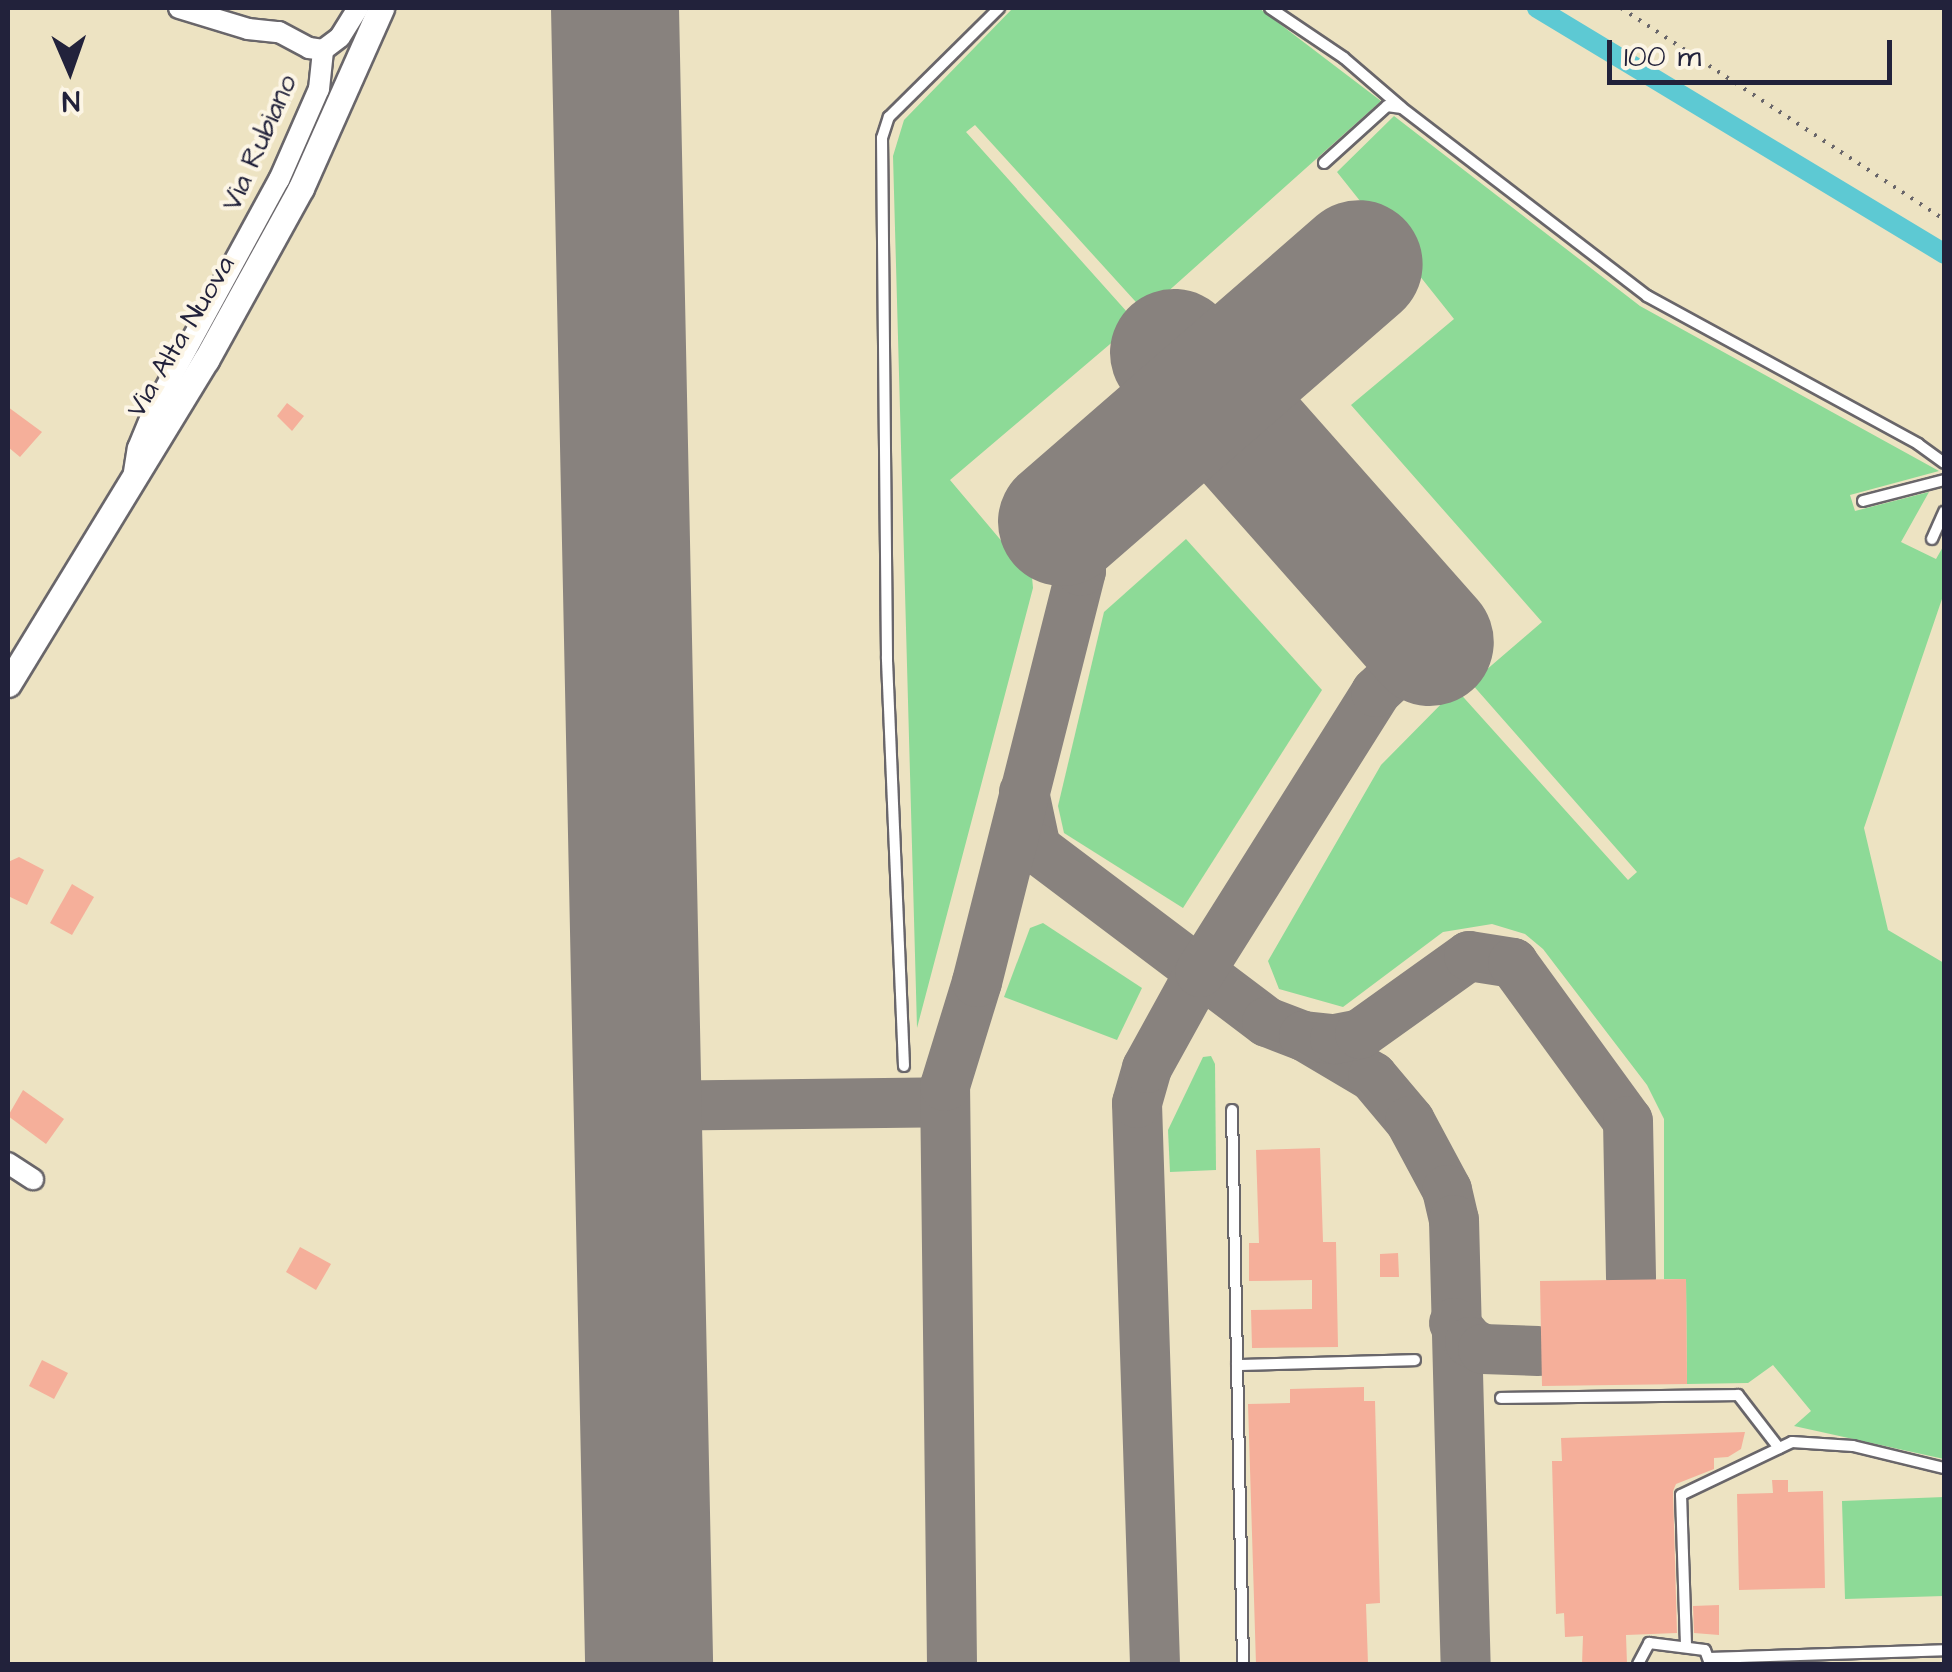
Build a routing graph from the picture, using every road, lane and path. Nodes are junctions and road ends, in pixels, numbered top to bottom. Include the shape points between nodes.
1 (179, 8) edge
2 (358, 8) edge
3 (381, 8) edge
4 (998, 8) edge
5 (1270, 8) edge
6 (1620, 8) edge
7 (324, 50) junction
8 (1402, 108) junction
9 (1324, 164) dead end
10 (1944, 219) edge
11 (1944, 463) edge
12 (134, 472) junction
13 (1944, 480) edge
14 (1864, 501) dead end
15 (1944, 512) edge
16 (1932, 540) dead end
17 (8, 684) edge
18 (904, 1066) dead end
19 (1232, 1110) dead end
20 (8, 1163) edge
21 (33, 1179) dead end
22 (1415, 1360) dead end
23 (1237, 1365) junction
24 (1502, 1398) dead end
25 (1779, 1448) junction
26 (1944, 1468) edge
27 (1686, 1645) junction
28 (1944, 1650) edge
29 (1736, 1660) edge
30 (1710, 1661) edge
31 (1242, 1664) edge
32 (1638, 1664) edge

1 - 7 street, Via Rubiano
2 - 7 street, Via Rubiano
3 - 12 street, Via Alta Nuova via 301,188 206,360
4 - 18 lane via 889,117 882,138 888,658
5 - 8 lane
6 - 10 path
7 - 12 street, Via Rubiano via 319,89 280,180 154,407
8 - 9 lane via 1387,106
8 - 11 lane via 1646,296
12 - 17 street, Via Alta Nuova
13 - 14 lane
15 - 16 lane
19 - 23 lane
20 - 21 street
22 - 23 lane
23 - 31 lane
24 - 25 lane via 1738,1395
25 - 26 lane via 1792,1442 1852,1446
25 - 27 lane via 1681,1495
27 - 30 lane via 1705,1650
27 - 32 lane via 1649,1644
28 - 29 lane
29 - 30 lane

